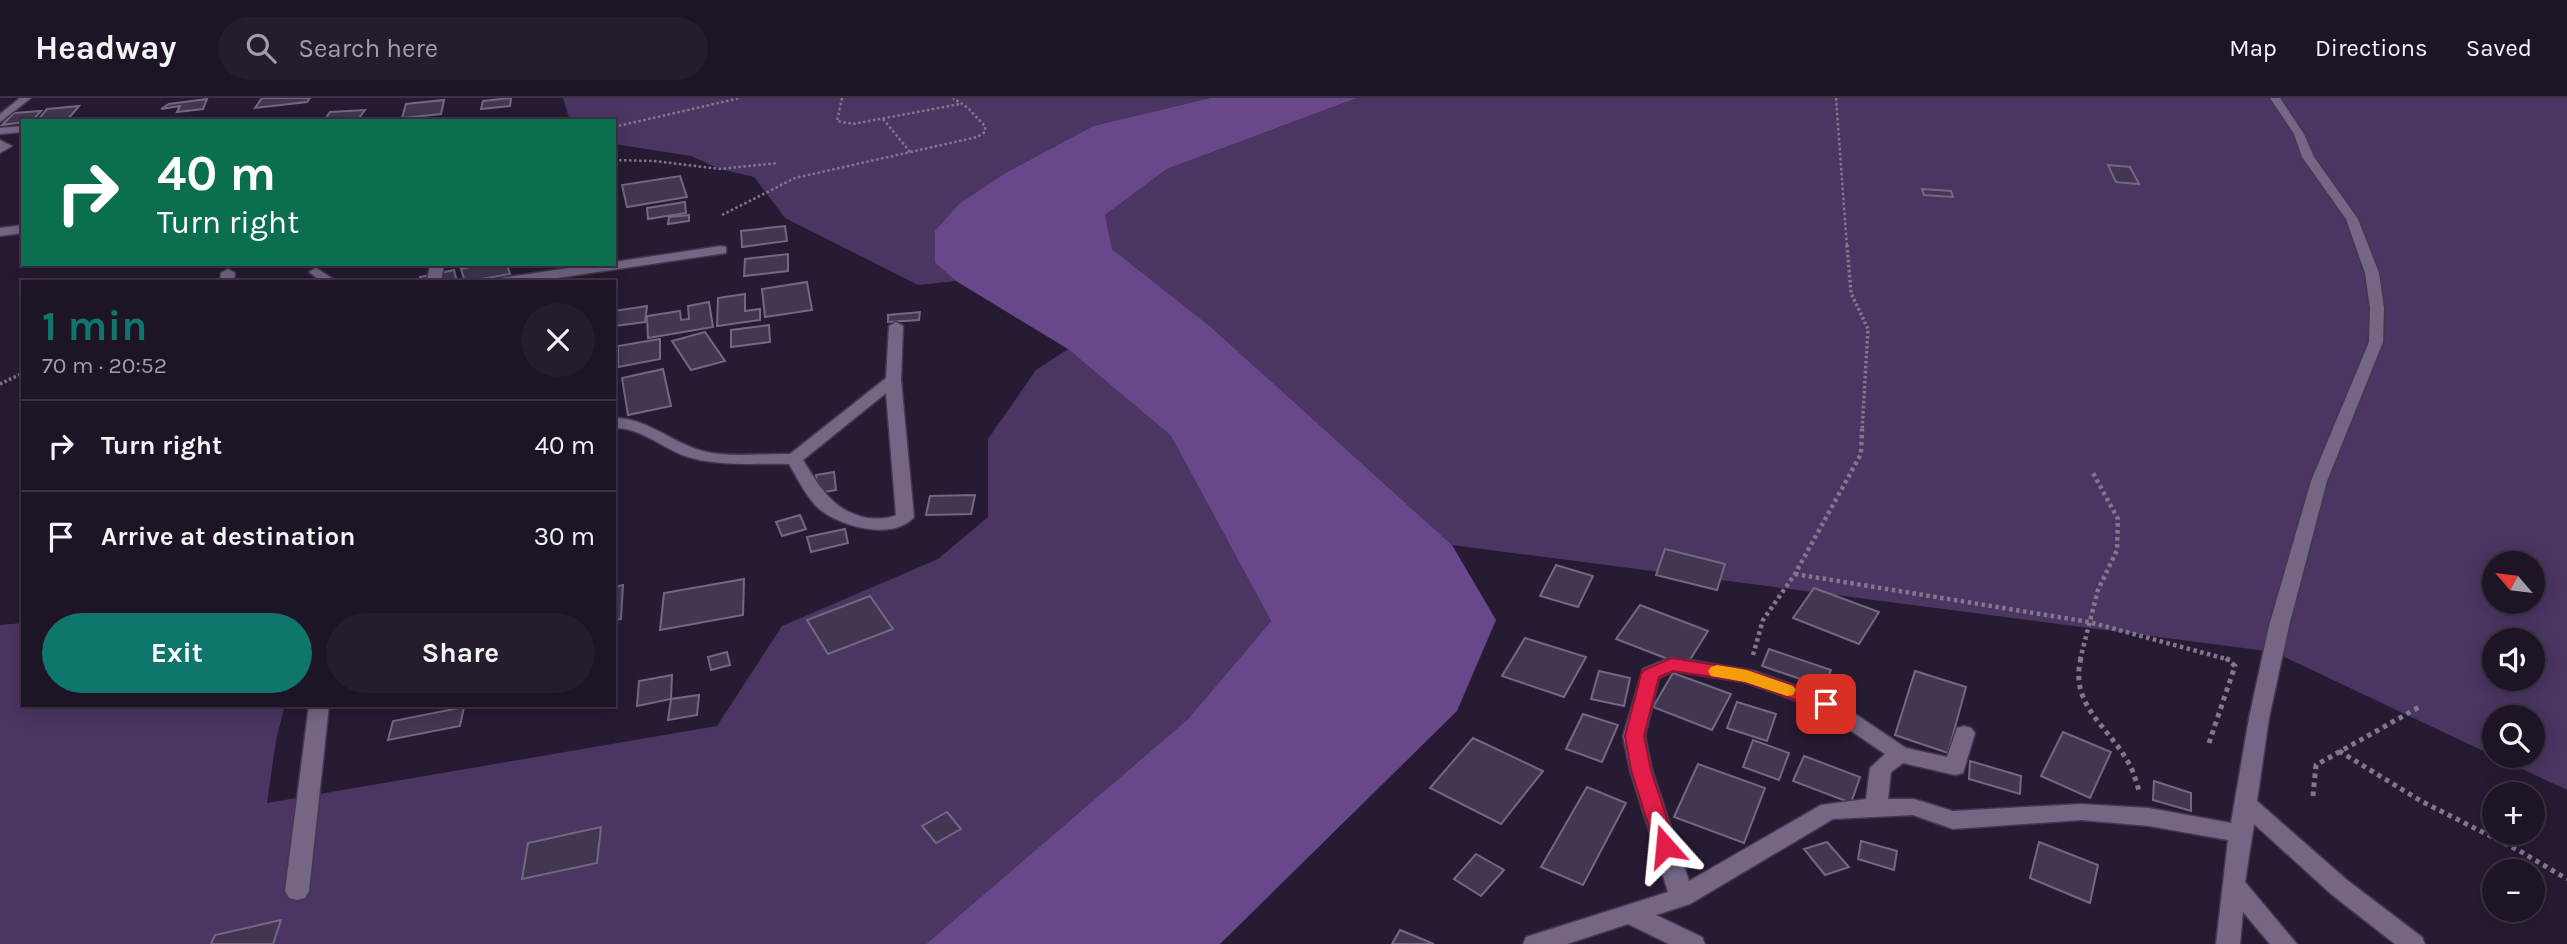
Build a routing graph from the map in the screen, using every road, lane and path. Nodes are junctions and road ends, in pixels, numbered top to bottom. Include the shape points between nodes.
1 (26, 98) edge
2 (740, 98) edge
3 (842, 98) edge
4 (953, 98) edge
5 (1836, 98) edge
6 (2275, 98) edge
7 (961, 104) junction
8 (0, 119) edge
9 (883, 119) junction
10 (616, 127) edge
11 (21, 129) edge
12 (0, 131) edge
13 (0, 143) edge
14 (0, 150) edge
15 (911, 153) junction
16 (616, 160) edge
17 (778, 163) dead end
18 (722, 215) dead end
19 (21, 229) edge
20 (0, 232) edge
21 (721, 250) dead end
22 (616, 265) edge
23 (611, 266) edge
24 (316, 272) dead end
25 (328, 280) edge
26 (515, 280) edge
27 (896, 326) dead end
28 (21, 374) edge
29 (892, 380) junction
30 (0, 384) edge
31 (616, 423) edge
32 (793, 459) junction
33 (2092, 471) dead end
34 (1796, 574) junction
35 (2089, 622) junction
36 (1747, 676) junction
37 (2421, 706) dead end
38 (318, 707) edge
39 (1964, 733) dead end
40 (2209, 743) dead end
41 (2339, 751) junction
42 (1900, 754) junction
43 (2313, 796) dead end
44 (2247, 805) junction
45 (1876, 807) junction
46 (2149, 817) junction
47 (2241, 834) junction
48 (2567, 879) edge
49 (2233, 884) junction
50 (297, 891) dead end
51 (1682, 897) junction
52 (1630, 914) junction
53 (1535, 944) edge
54 (1693, 944) edge
55 (2228, 944) edge
56 (2285, 944) edge
57 (2413, 944) edge

1 - 8 street
2 - 10 path
3 - 9 path via 840,123
4 - 7 path
5 - 34 path via 1851,293 1868,329 1861,454
6 - 44 street via 2308,157 2352,219 2371,273 2377,308 2375,342 2319,481 2279,626
7 - 9 path
7 - 15 path via 985,132
9 - 15 path
11 - 12 street
13 - 14 street via 6,146
15 - 18 path via 794,178
16 - 17 path via 720,169
19 - 20 street
21 - 22 street
23 - 26 street
24 - 25 street
27 - 29 street
28 - 30 path
29 - 32 street
29 - 32 street via 905,517 880,525 843,519 819,500
31 - 32 street via 650,432 699,455
33 - 35 path via 2118,519 2117,550
34 - 35 path
34 - 36 path via 1763,621
35 - 40 path via 2229,659 2235,666
35 - 46 path via 2076,677 2085,704 2129,763
36 - 42 street via 1826,704
36 - 51 street via 1672,664 1650,674 1634,736
37 - 41 path
38 - 50 street
39 - 42 street via 1955,767
41 - 43 path via 2316,765
41 - 48 path
42 - 45 street via 1881,768
44 - 47 street
44 - 57 street via 2357,902
45 - 46 street via 1914,807 1953,820 2081,812
45 - 51 street via 1829,811
46 - 47 street
47 - 49 street
49 - 55 street
49 - 56 street
51 - 52 street
52 - 53 street
52 - 54 street

